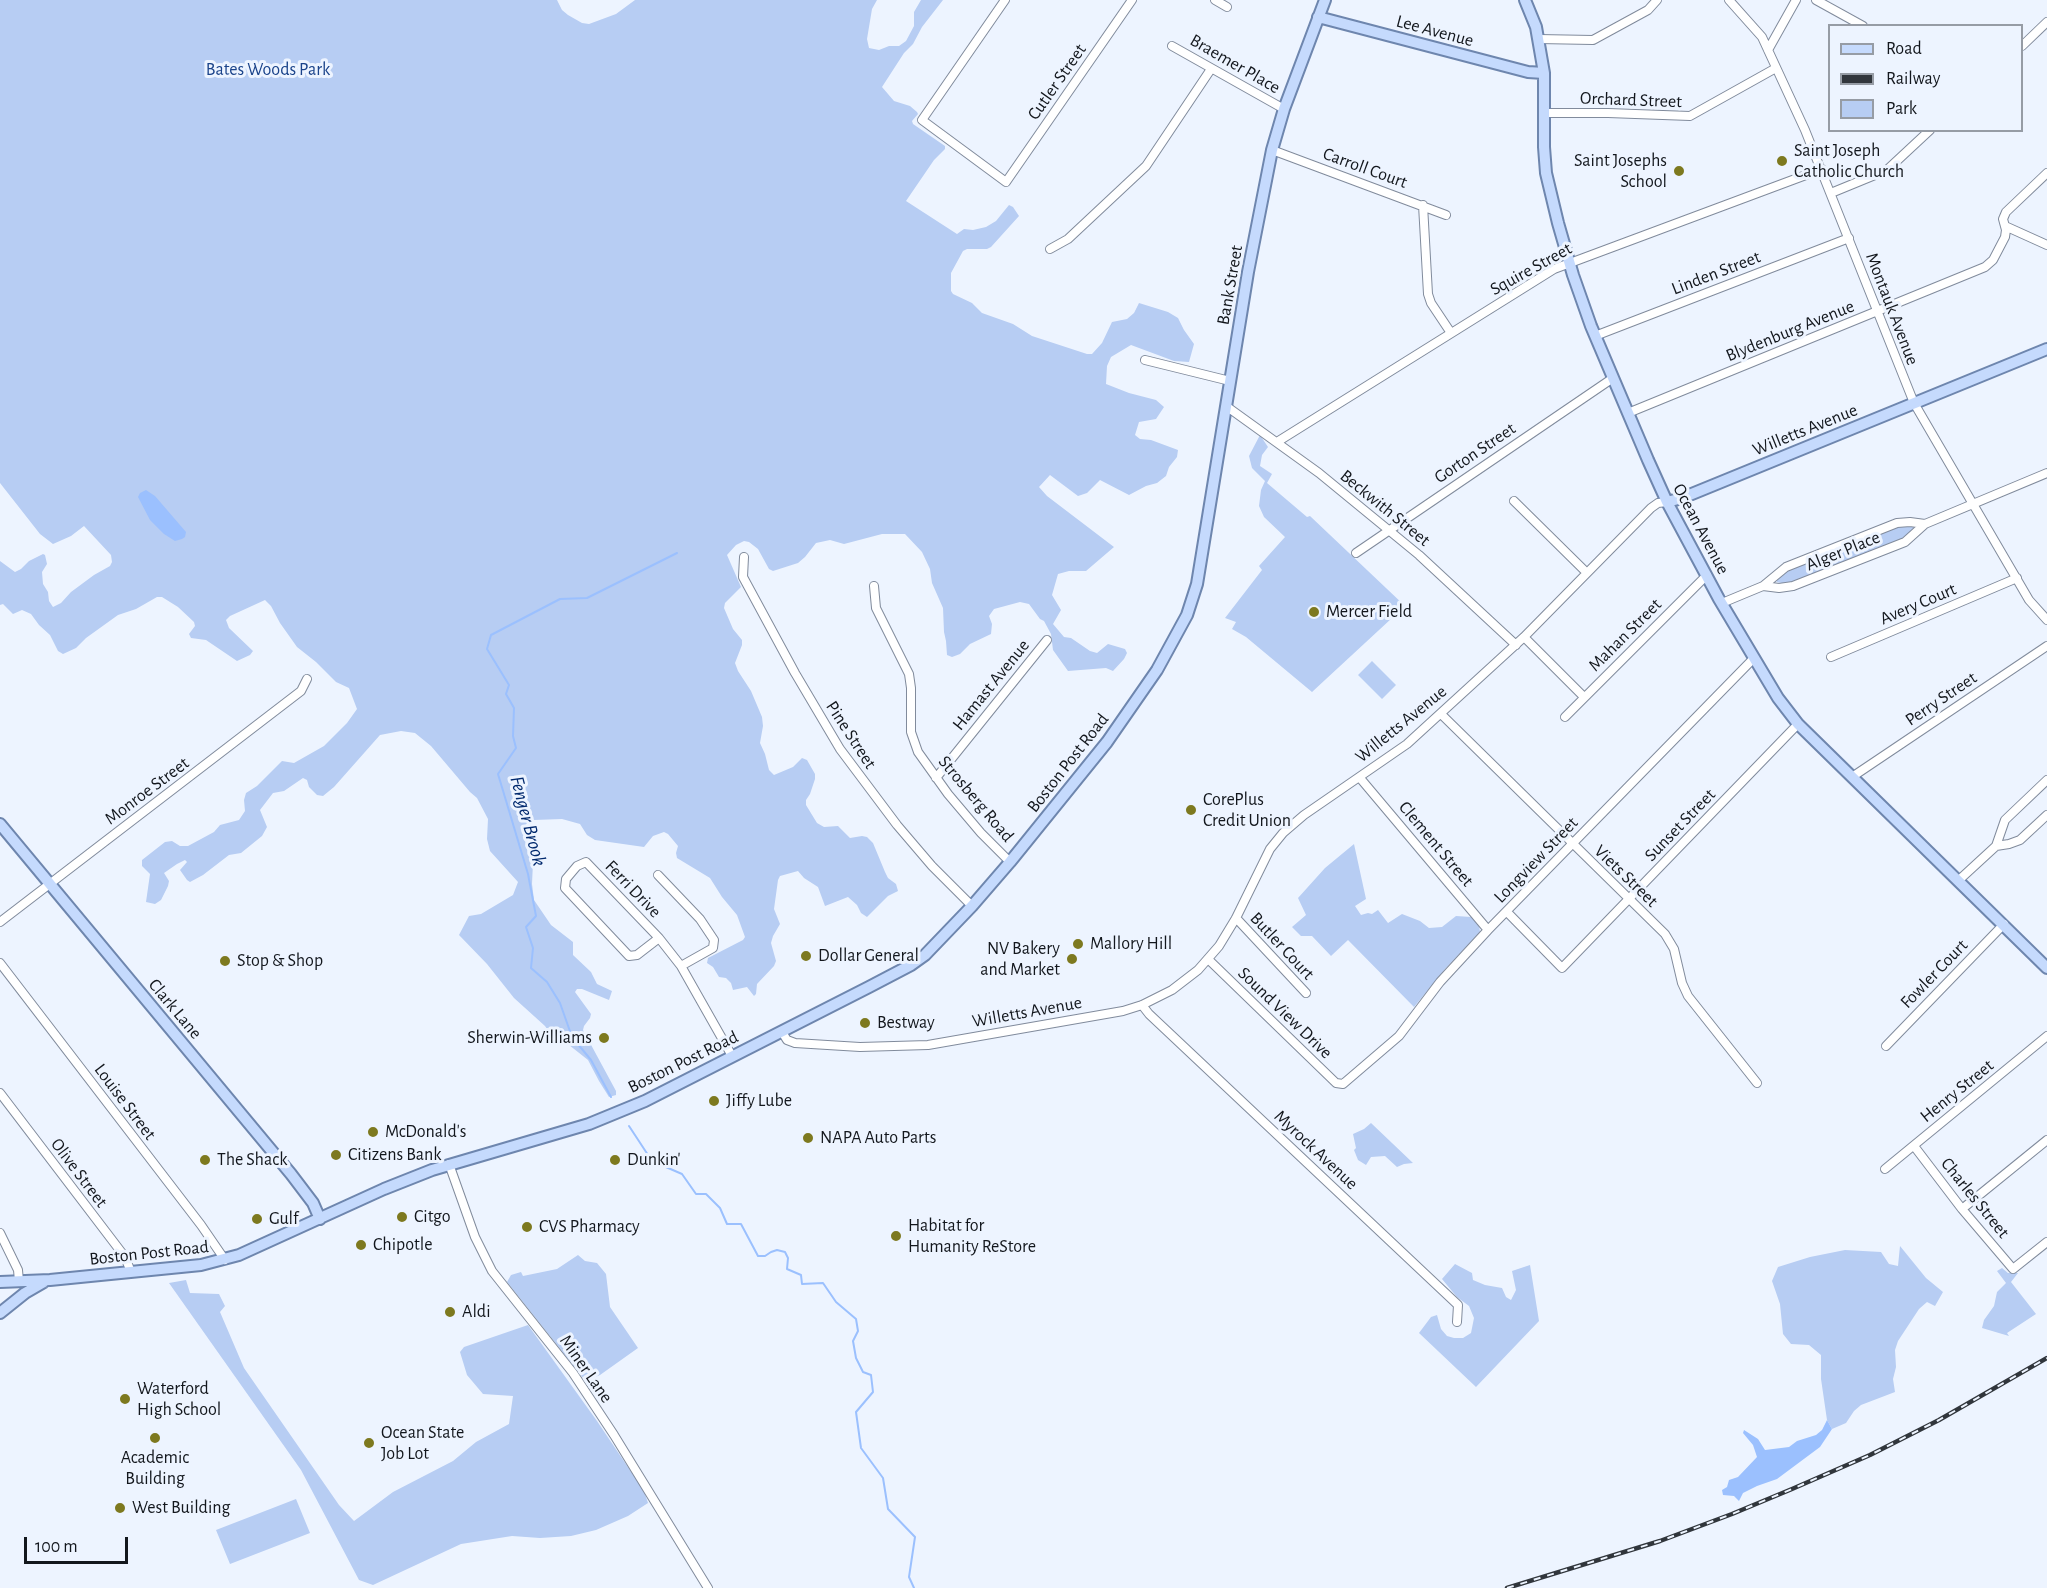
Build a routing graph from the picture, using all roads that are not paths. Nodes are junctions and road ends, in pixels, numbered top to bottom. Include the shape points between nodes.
1 (1005, 0) edge
2 (1132, 0) edge
3 (1215, 0) edge
4 (1325, 0) edge
5 (1525, 0) edge
6 (1657, 0) edge
7 (1729, 0) edge
8 (1796, 0) edge
9 (1816, 0) edge
10 (1227, 7) dead end
11 (1318, 17) junction
12 (2047, 22) edge
13 (1859, 24) edge
14 (1538, 39) junction
15 (2023, 45) edge
16 (1172, 46) dead end
17 (1768, 50) junction
18 (1776, 68) junction
19 (1211, 69) junction
20 (1544, 73) junction
21 (1284, 109) junction
22 (1545, 113) junction
23 (1928, 132) edge
24 (1272, 150) junction
25 (1822, 169) junction
26 (2047, 173) edge
27 (1832, 193) junction
28 (1423, 205) junction
29 (1446, 215) dead end
30 (2005, 226) junction
31 (1849, 237) junction
32 (2047, 245) edge
33 (1050, 249) dead end
34 (1569, 262) junction
35 (1877, 311) junction
36 (1451, 333) junction
37 (1595, 336) junction
38 (2047, 349) edge
39 (1145, 360) dead end
40 (1613, 378) junction
41 (1230, 381) junction
42 (1914, 403) junction
43 (1226, 406) junction
44 (1628, 413) junction
45 (1277, 442) junction
46 (2047, 473) edge
47 (1514, 501) dead end
48 (1667, 502) junction
49 (1972, 504) junction
50 (1925, 524) junction
51 (1390, 531) junction
52 (1356, 553) dead end
53 (744, 557) dead end
54 (1586, 572) junction
55 (1707, 575) junction
56 (2016, 578) junction
57 (1197, 584) joint
58 (874, 586) dead end
59 (1763, 586) junction
60 (1722, 603) junction
61 (2047, 620) edge
62 (1524, 638) junction
63 (1047, 640) dead end
64 (1516, 645) junction
65 (2047, 646) edge
66 (1831, 657) dead end
67 (1754, 658) junction
68 (307, 679) dead end
69 (1584, 697) junction
70 (1441, 714) junction
71 (1565, 717) dead end
72 (1798, 724) junction
73 (1852, 777) junction
74 (936, 778) junction
75 (1360, 778) junction
76 (2047, 780) edge
77 (2047, 815) edge
78 (0, 824) edge
79 (1572, 844) junction
80 (1996, 846) junction
81 (1010, 862) junction
82 (658, 875) dead end
83 (1959, 880) junction
84 (49, 884) junction
85 (1629, 899) junction
86 (972, 906) junction
87 (1507, 912) junction
88 (1236, 918) junction
89 (0, 922) edge
90 (2004, 924) junction
91 (1488, 930) junction
92 (659, 938) junction
93 (1209, 960) junction
94 (0, 963) edge
95 (681, 966) junction
96 (2047, 967) edge
97 (1306, 993) dead end
98 (1142, 1005) junction
99 (782, 1032) junction
100 (2047, 1036) edge
101 (1886, 1046) dead end
102 (732, 1056) junction
103 (1757, 1083) dead end
104 (1343, 1084) joint
105 (0, 1093) edge
106 (2047, 1140) edge
107 (1914, 1146) junction
108 (449, 1164) junction
109 (1885, 1169) dead end
110 (1962, 1209) junction
111 (320, 1219) junction
112 (0, 1233) edge
113 (2047, 1242) edge
114 (225, 1260) junction
115 (131, 1272) junction
116 (50, 1280) junction
117 (19, 1281) junction
118 (0, 1282) edge
119 (0, 1313) edge
120 (1457, 1322) dead end
121 (708, 1588) edge

1 - 2 street, Cutler Street via 922,120 1006,182
3 - 10 street
4 - 11 main road, Bank Street
5 - 14 main road, Ocean Avenue
6 - 14 street via 1648,10 1593,40
7 - 17 street, Montauk Avenue via 1758,32
8 - 17 street
9 - 13 street
11 - 20 main road, Lee Avenue
11 - 21 main road, Bank Street
12 - 15 street
14 - 20 main road, Ocean Avenue
16 - 19 street, Braemer Place
17 - 18 street, Montauk Avenue
18 - 22 street, Orchard Street via 1690,116
18 - 25 street, Montauk Avenue
19 - 21 street, Braemer Place
19 - 33 street via 1146,166 1068,239
20 - 22 main road, Ocean Avenue
21 - 24 main road, Bank Street
22 - 34 main road, Ocean Avenue via 1546,173
23 - 27 street via 1887,170
24 - 28 street, Carroll Court
24 - 41 main road, Bank Street
25 - 27 street, Montauk Avenue
25 - 34 street, Squire Street
26 - 30 street, Blydenburg Avenue via 2006,212
27 - 31 street, Montauk Avenue
28 - 29 street, Carroll Court
28 - 36 street via 1428,294
30 - 32 street
30 - 35 street, Blydenburg Avenue via 2005,237 1986,267
31 - 35 street, Montauk Avenue
31 - 37 street, Linden Street
34 - 36 street, Squire Street
34 - 37 main road, Ocean Avenue
35 - 42 street, Montauk Avenue
35 - 44 street, Blydenburg Avenue
36 - 45 street, Squire Street
37 - 40 main road, Ocean Avenue
38 - 42 main road, Willetts Avenue
39 - 41 street
40 - 44 main road, Ocean Avenue
40 - 51 street, Gorton Street
41 - 43 main road, Bank Street
42 - 48 main road, Willetts Avenue
42 - 49 street, Montauk Avenue
43 - 45 street, Beckwith Street
43 - 57 main road, Bank Street
44 - 48 main road, Ocean Avenue
45 - 51 street, Beckwith Street
46 - 49 street, Alger Place
47 - 54 street
48 - 54 street, Willetts Avenue via 1651,508
48 - 55 main road, Ocean Avenue
49 - 50 street, Alger Place
49 - 56 street, Montauk Avenue
50 - 59 street, Alger Place via 1896,524 1786,567
50 - 59 street, Alger Place via 1905,542 1793,586
51 - 52 street, Gorton Street
51 - 64 street, Beckwith Street
53 - 86 street, Pine Street via 743,577 840,749 897,825
54 - 62 street, Willetts Avenue
55 - 60 main road, Ocean Avenue
55 - 69 street, Mahan Street
56 - 61 street, Montauk Avenue
56 - 66 street, Avery Court
57 - 81 main road, Boston Post Road via 1176,637 1131,709
58 - 74 street, Strosberg Road via 876,608 909,674 914,742
59 - 60 street, Alger Place
60 - 67 main road, Ocean Avenue
62 - 64 street, Willetts Avenue
62 - 69 street
63 - 74 street, Hamast Avenue
64 - 70 street, Willetts Avenue
65 - 73 street, Perry Street
67 - 72 main road, Ocean Avenue
67 - 79 street, Longview Street
68 - 84 street, Monroe Street via 301,692
69 - 71 street, Mahan Street
70 - 75 street, Willetts Avenue
70 - 79 street, Viets Street
72 - 73 main road, Ocean Avenue
72 - 85 street, Sunset Street
73 - 83 main road, Ocean Avenue
74 - 81 street, Strosberg Road
75 - 88 street, Willetts Avenue via 1304,815 1277,840
75 - 91 street, Clement Street
76 - 80 street via 2005,820
77 - 80 street via 2020,840
78 - 84 main road, Clark Lane
79 - 85 street, Viets Street
79 - 87 street, Longview Street
80 - 83 street
81 - 86 main road, Boston Post Road
82 - 95 street via 700,919 714,940 713,948
83 - 90 main road, Ocean Avenue
84 - 89 street, Monroe Street
84 - 111 main road, Clark Lane via 285,1166
85 - 87 street, Sunset Street via 1562,968
85 - 103 street, Viets Street via 1665,934 1674,949 1688,996
86 - 99 main road, Boston Post Road via 911,965
87 - 91 street, Longview Street
88 - 93 street, Willetts Avenue
88 - 97 street, Butler Court
90 - 96 main road, Ocean Avenue
90 - 101 street, Fowler Court
91 - 104 street, Longview Street via 1440,982 1399,1036
92 - 92 street, Ferri Drive via 637,955 629,956 565,888 566,879 586,862
92 - 95 street, Ferri Drive
93 - 98 street, Willetts Avenue via 1179,985
93 - 104 street, Sound View Drive via 1336,1083
94 - 114 street, Louise Street
95 - 102 street, Ferri Drive
98 - 99 street, Willetts Avenue via 928,1045 805,1044 791,1042
98 - 120 street, Myrock Avenue via 1458,1305
99 - 102 main road, Boston Post Road
100 - 107 street, Henry Street
102 - 108 main road, Boston Post Road via 645,1101 589,1124
105 - 115 street, Olive Street via 125,1257
106 - 110 street
107 - 109 street, Henry Street
107 - 110 street, Charles Street
108 - 111 main road, Boston Post Road
108 - 121 street, Miner Lane via 475,1237 492,1271 573,1373
110 - 113 street, Charles Street via 2013,1269
111 - 114 main road, Boston Post Road
112 - 117 street via 18,1270
114 - 115 main road, Boston Post Road
115 - 116 main road, Boston Post Road
116 - 117 main road, Boston Post Road
116 - 119 main road
117 - 118 main road, Boston Post Road

